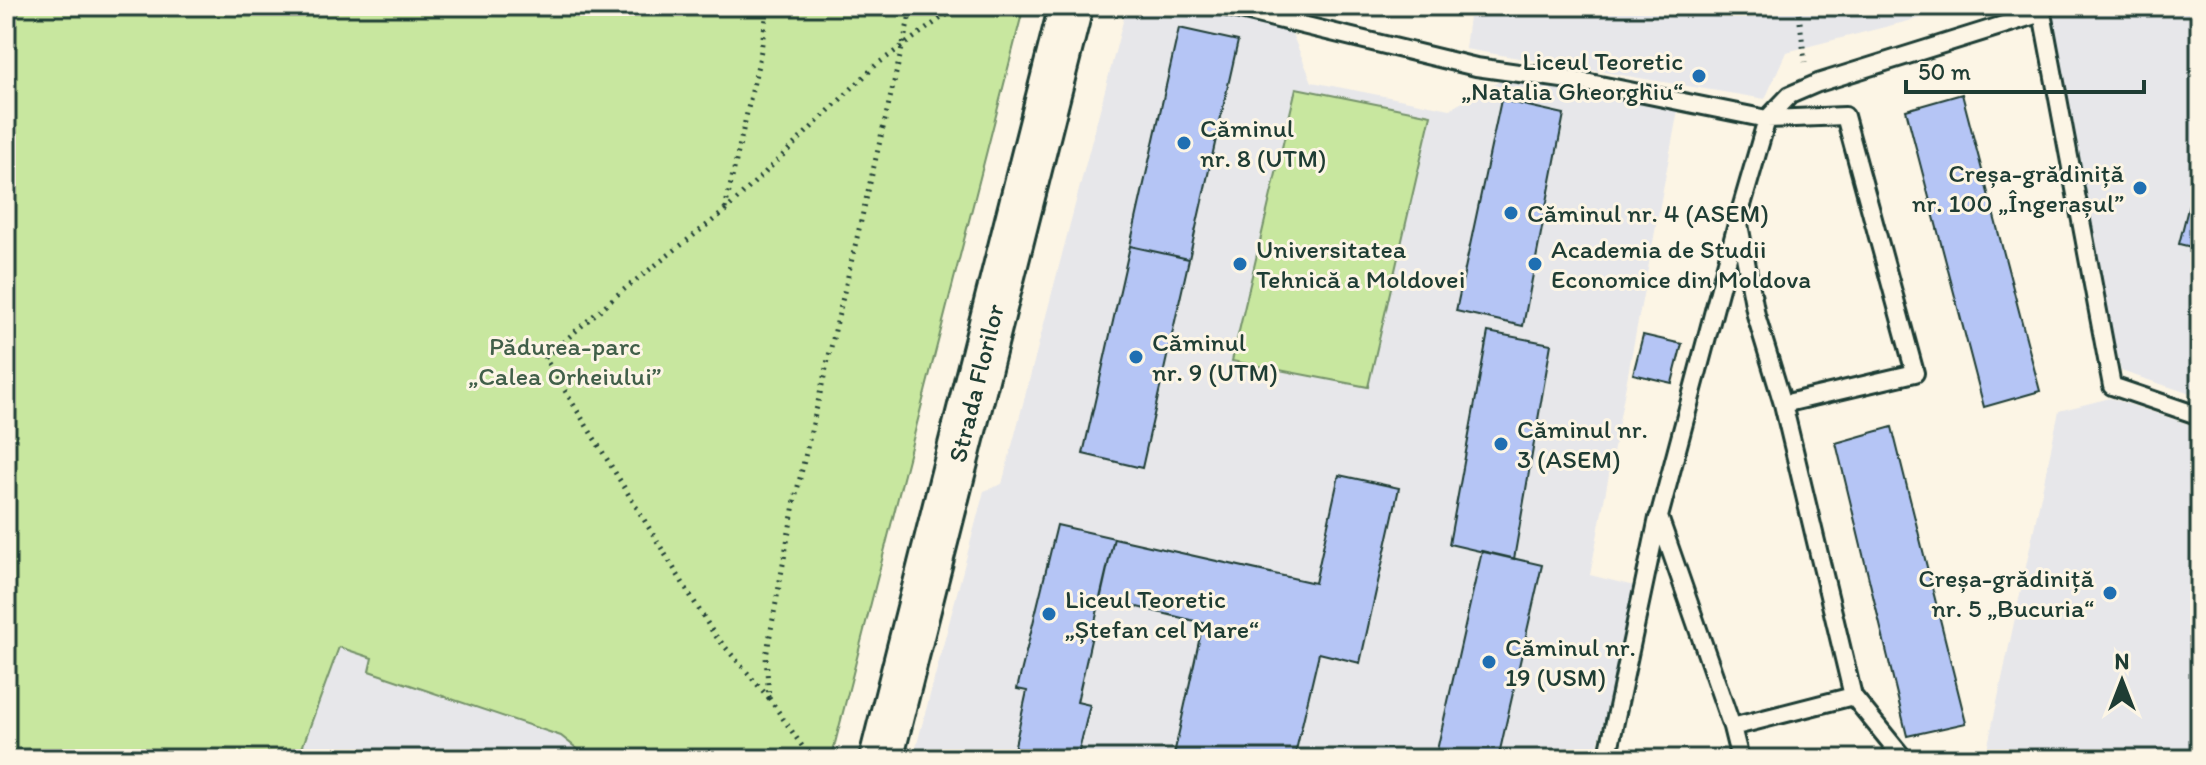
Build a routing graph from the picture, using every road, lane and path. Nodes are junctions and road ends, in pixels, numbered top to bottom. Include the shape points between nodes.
1 (14, 6) edge
2 (768, 6) edge
3 (912, 6) edge
4 (974, 6) edge
5 (1071, 6) edge
6 (1224, 6) edge
7 (1798, 6) edge
8 (2041, 9) edge
9 (6, 22) edge
10 (903, 45) junction
11 (1808, 87) junction
12 (1767, 119) junction
13 (725, 211) junction
14 (1738, 219) junction
15 (1783, 404) junction
16 (2200, 416) edge
17 (1659, 517) junction
18 (1853, 696) junction
19 (769, 698) junction
20 (1732, 727) junction
21 (811, 759) edge
22 (881, 759) edge
23 (1603, 759) edge
24 (1740, 759) edge
25 (1904, 759) edge

1 - 9 path
2 - 13 path
3 - 10 path
4 - 10 path via 944,16
5 - 22 main road, Strada Florilor
6 - 12 lane via 1476,67 1590,83
7 - 11 path
8 - 11 lane
8 - 16 lane via 2112,386
10 - 13 path
10 - 19 path via 795,499 766,657
11 - 12 lane via 1790,95
12 - 14 lane
12 - 15 lane via 1845,116 1915,373
13 - 19 path via 545,358 714,634
14 - 15 lane via 1756,315
14 - 17 lane
15 - 18 lane
17 - 20 lane
17 - 23 lane
18 - 20 lane
18 - 25 lane
19 - 21 path
20 - 24 lane

